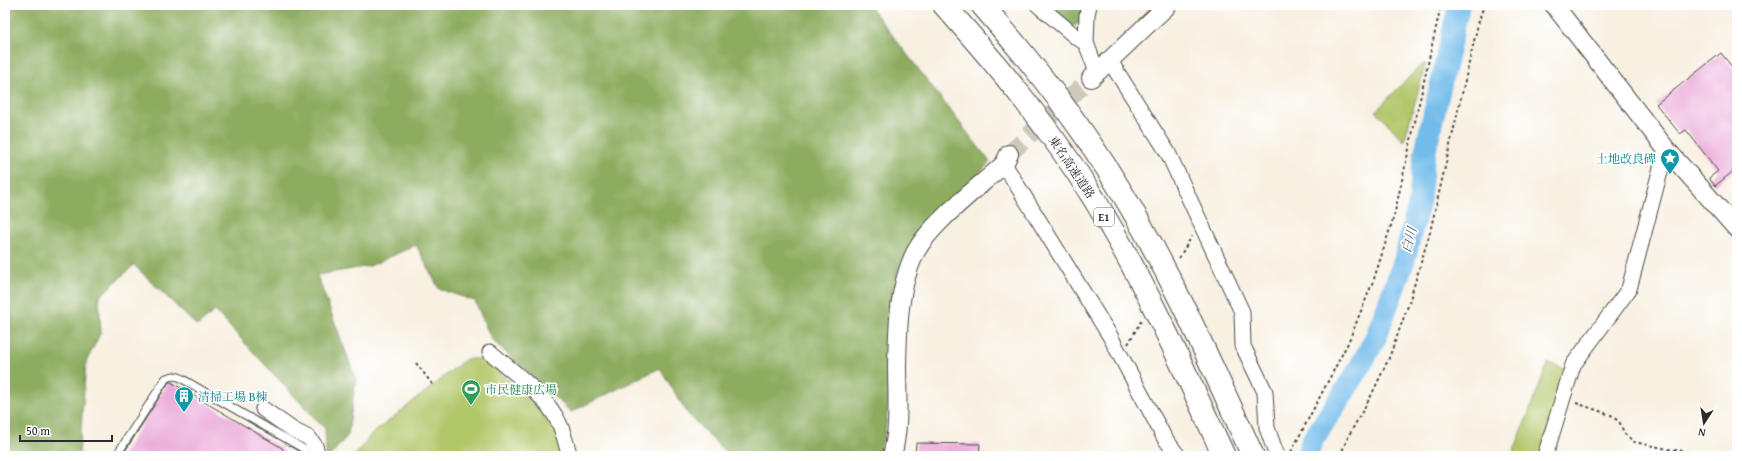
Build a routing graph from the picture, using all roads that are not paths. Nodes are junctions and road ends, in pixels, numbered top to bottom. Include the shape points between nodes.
1 (944, 5) edge
2 (982, 5) edge
3 (1038, 5) edge
4 (1089, 5) edge
5 (1168, 5) edge
6 (1554, 5) edge
7 (1086, 43) junction
8 (1099, 70) junction
9 (1666, 149) junction
10 (1006, 159) joint
11 (1737, 229) edge
12 (490, 352) dead end
13 (263, 409) dead end
14 (116, 456) edge
15 (308, 456) edge
16 (318, 456) edge
17 (570, 456) edge
18 (892, 456) edge
19 (1178, 456) edge
20 (1224, 456) edge
21 (1253, 456) edge
22 (1277, 456) edge
23 (1545, 456) edge

1 - 20 highway, 東名高速道路 / E1 via 1030,107 1094,199 1129,260
2 - 21 highway, E1 via 1050,88 1117,184 1182,304
3 - 7 street
4 - 7 street via 1086,15
5 - 8 street
6 - 9 street
7 - 8 street
8 - 22 street via 1168,153 1242,312 1243,346 1265,392 1267,428
9 - 11 street
9 - 23 street via 1629,289 1573,365
10 - 18 street via 924,240 909,267 898,314 897,426
10 - 19 street via 1110,336 1164,437
12 - 17 street via 532,388 551,411 559,423
13 - 16 street via 309,438
14 - 15 lane via 166,378 173,376 179,377 304,449

